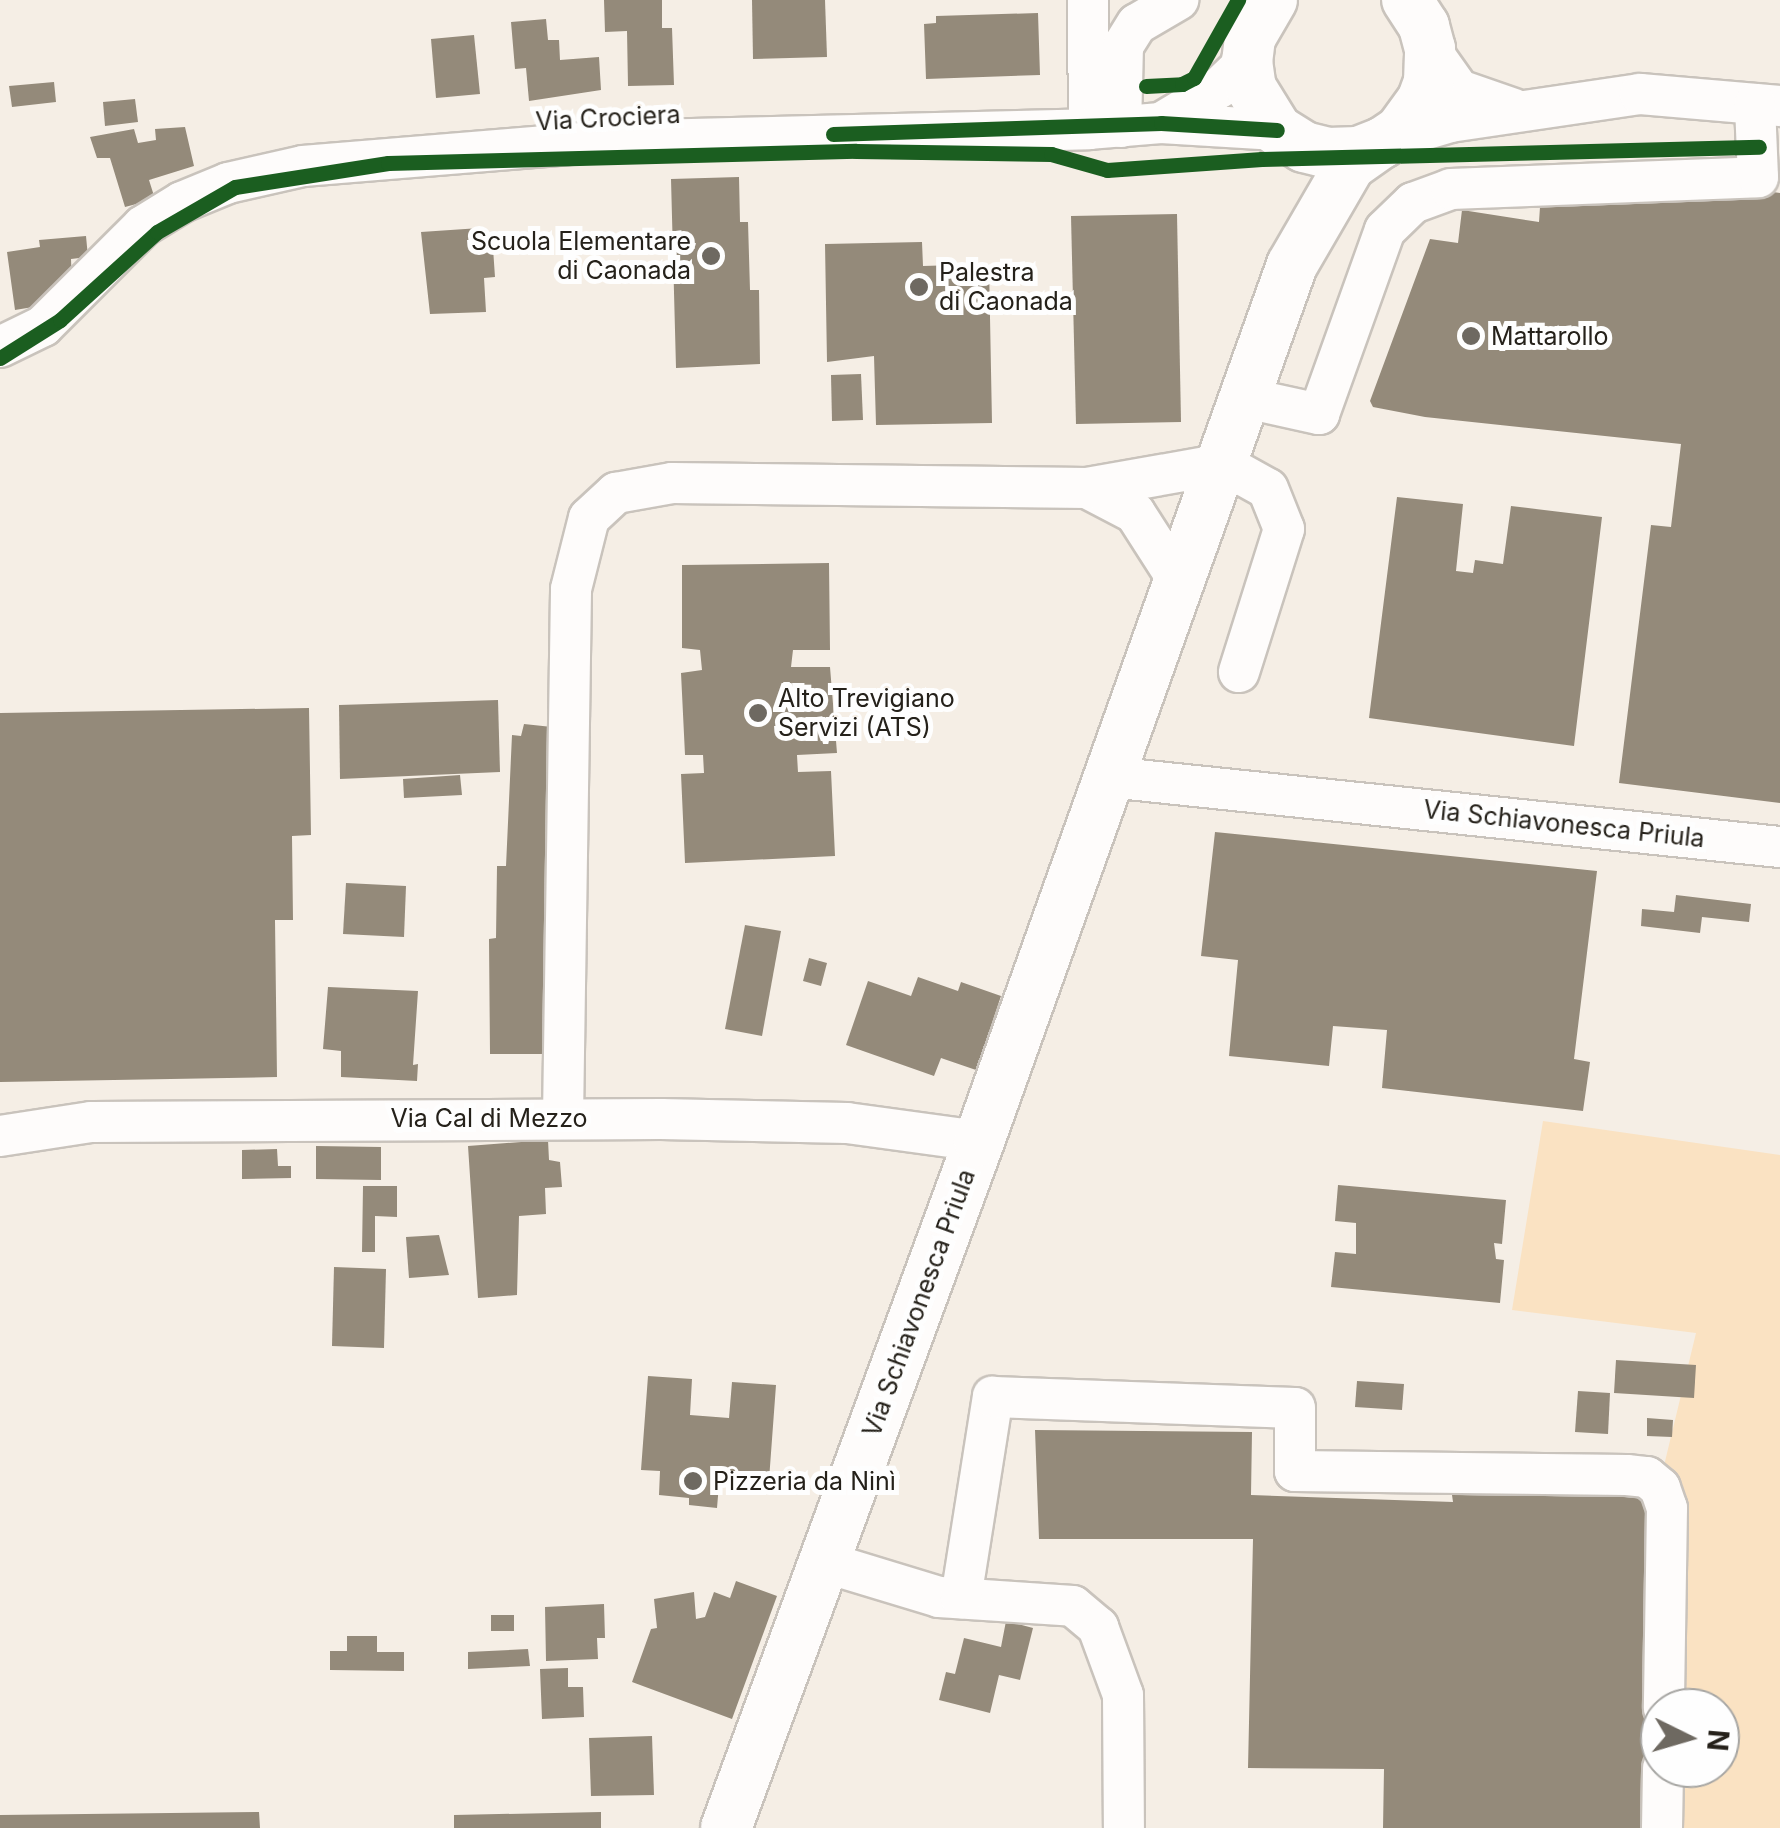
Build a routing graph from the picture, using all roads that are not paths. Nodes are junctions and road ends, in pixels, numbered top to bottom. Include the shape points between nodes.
1 (1088, 0) edge
2 (1272, 0) edge
3 (1407, 0) edge
4 (1175, 1) edge
5 (1137, 24) junction
6 (1430, 49) junction
7 (1247, 61) junction
8 (1768, 105) edge
9 (1517, 110) junction
10 (1124, 126) junction
11 (1285, 136) junction
12 (1384, 142) junction
13 (1292, 265) junction
14 (0, 348) edge
15 (1246, 398) junction
16 (1222, 464) junction
17 (1088, 488) junction
18 (1180, 583) junction
19 (1239, 672) dead end
20 (1109, 777) junction
21 (1780, 847) edge
22 (563, 1118) junction
23 (0, 1136) edge
24 (978, 1141) junction
25 (824, 1562) junction
26 (961, 1598) junction
27 (1664, 1688) edge
28 (1663, 1788) edge
29 (726, 1828) edge
30 (1124, 1828) edge
31 (1662, 1828) edge

1 - 5 street
1 - 10 street
2 - 7 main road via 1256,21
3 - 6 main road
4 - 5 street
5 - 10 street via 1123,46
6 - 9 street via 1459,90
6 - 12 main road, Via Schiavonesca Priula via 1422,101
7 - 10 street, Via Crociera via 1219,88
7 - 11 main road via 1251,88
8 - 9 street via 1640,94
8 - 15 street via 1758,177 1450,189 1413,203 1385,230 1319,414
9 - 12 street
10 - 11 street, Via Crociera
10 - 14 street, Via Crociera via 610,141 303,166 182,202 143,226 42,326
11 - 12 main road via 1328,153
11 - 13 main road, Via Schiavonesca Priula
12 - 13 main road, Via Schiavonesca Priula via 1350,165
13 - 15 main road, Via Schiavonesca Priula
15 - 16 main road, Via Schiavonesca Priula
16 - 17 street
16 - 18 main road, Via Schiavonesca Priula
16 - 19 street via 1268,488 1284,528
17 - 18 street via 1135,513
17 - 22 street via 672,483 616,493 589,518 571,589
18 - 20 main road, Via Schiavonesca Priula
20 - 21 street, Via Schiavonesca Priula
20 - 24 main road, Via Schiavonesca Priula
22 - 23 street, Via Cal di Mezzo via 92,1122
22 - 24 street, Via Cal di Mezzo via 846,1123
24 - 25 main road, Via Schiavonesca Priula
25 - 26 street
25 - 29 main road, Via Schiavonesca Priula
26 - 27 street via 994,1397 1294,1408 1296,1471 1647,1478 1660,1488 1667,1508
26 - 30 street via 1073,1606 1098,1627 1123,1696
28 - 31 street

